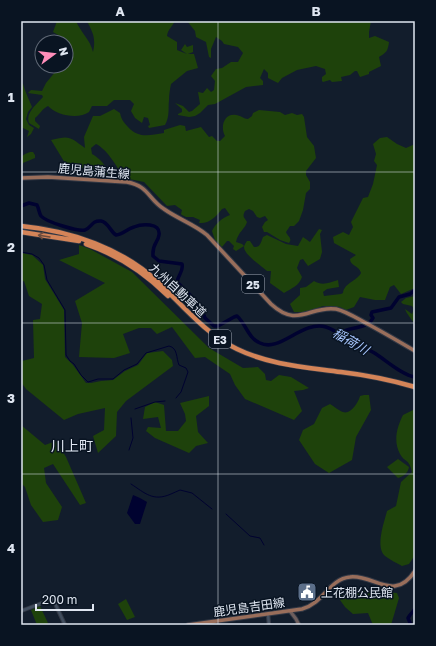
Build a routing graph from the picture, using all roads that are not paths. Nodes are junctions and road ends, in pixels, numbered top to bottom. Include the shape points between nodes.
1 (21, 178) edge
2 (21, 226) edge
3 (21, 232) edge
4 (415, 351) edge
5 (415, 388) edge
6 (415, 571) edge
7 (21, 611) edge
8 (290, 611) junction
9 (268, 614) junction
10 (65, 625) edge
11 (188, 625) edge
12 (269, 625) edge
13 (299, 625) edge

1 - 4 main road, 鹿児島蒲生線 / 25 via 48,177 136,184 148,192 164,209 207,235 279,310 298,316 335,309 366,323
2 - 5 highway, 九州自動車道 / E3 via 63,234 121,255 149,275 210,332 247,354 283,364 366,375
5 -> 3 highway, 九州自動車道 / E3 via 366,378 283,367 246,356 205,332 147,277 120,259 78,241
6 - 8 main road, 鹿児島吉田線 via 404,582 390,586 357,577 345,577 333,584 313,606
7 - 10 street via 53,599
8 - 9 main road, 鹿児島吉田線
8 - 13 main road
9 - 11 main road, 鹿児島吉田線
9 - 12 street

